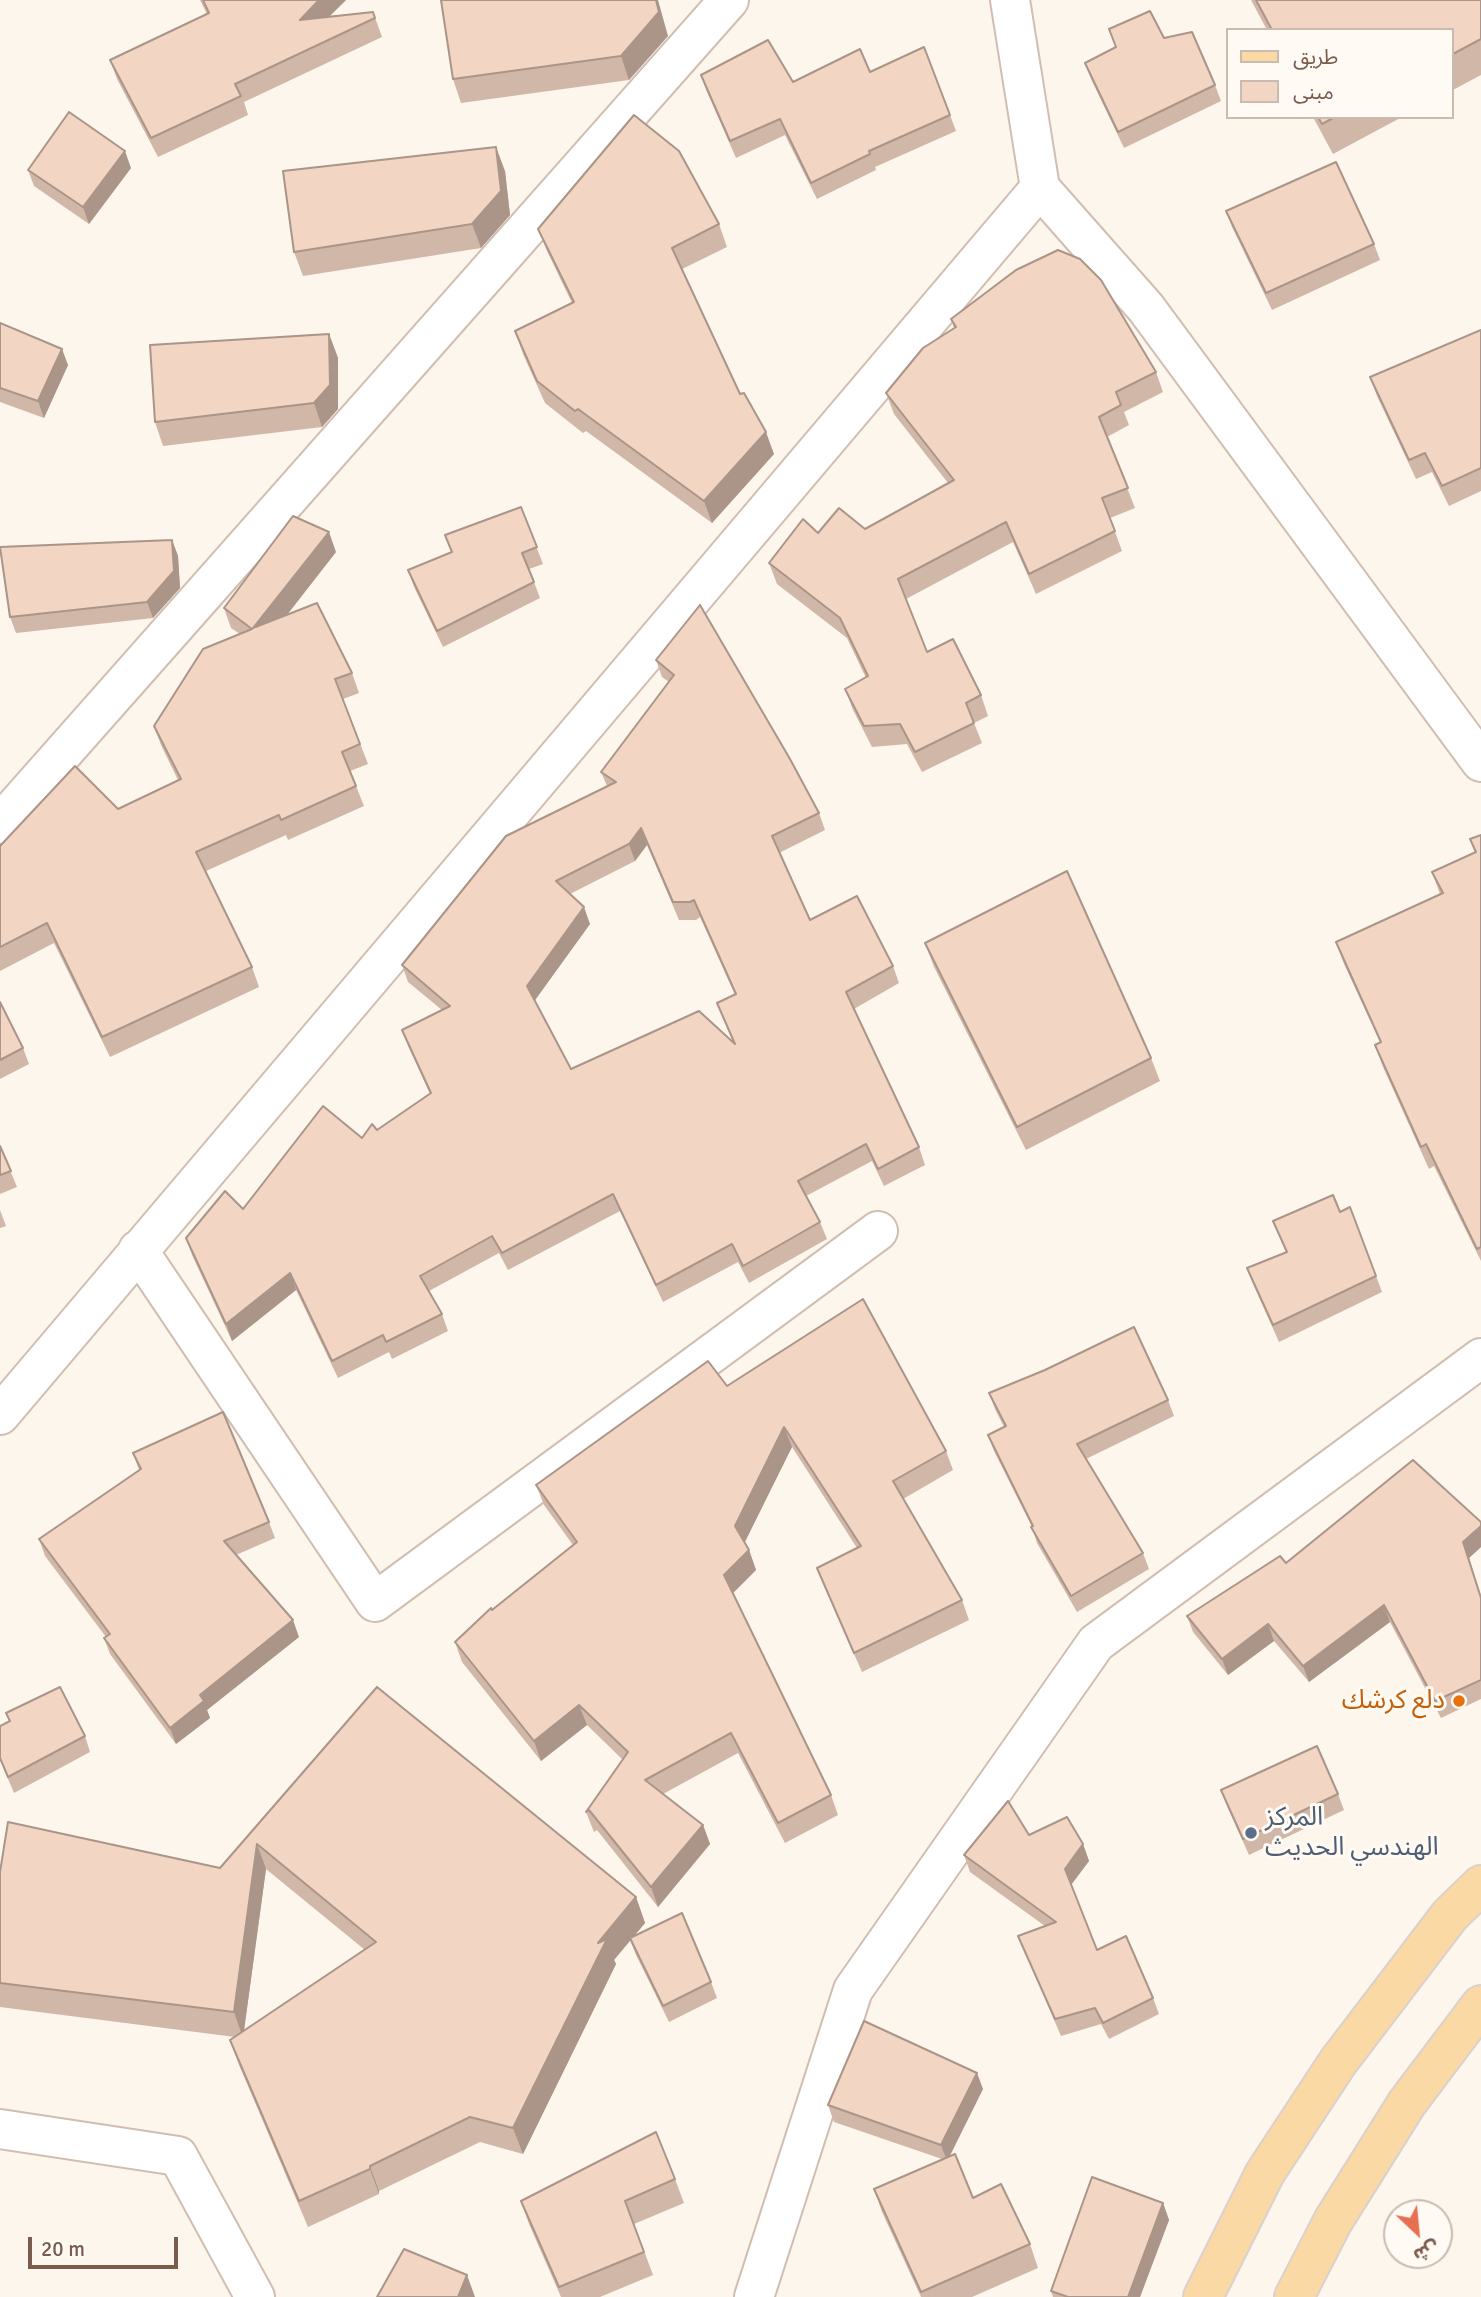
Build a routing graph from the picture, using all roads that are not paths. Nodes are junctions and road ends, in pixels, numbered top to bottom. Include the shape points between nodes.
1 (729, 0) edge
2 (1010, 0) edge
3 (1040, 188) junction
4 (1481, 762) edge
5 (0, 824) edge
6 (878, 1231) dead end
7 (138, 1250) junction
8 (1481, 1358) edge
9 (0, 1415) edge
10 (1481, 1885) edge
11 (1481, 2005) edge
12 (0, 2129) edge
13 (255, 2297) edge
14 (754, 2297) edge
15 (1203, 2297) edge
16 (1294, 2297) edge

1 - 5 street
2 - 3 street
3 - 4 street via 1146,308
3 - 7 street
6 - 7 street via 375,1602
7 - 9 street
8 - 14 street via 1096,1643 853,1990
10 - 15 main road via 1450,1915 1338,2062 1265,2173
11 - 16 main road via 1399,2115 1333,2221
12 - 13 street via 177,2156

